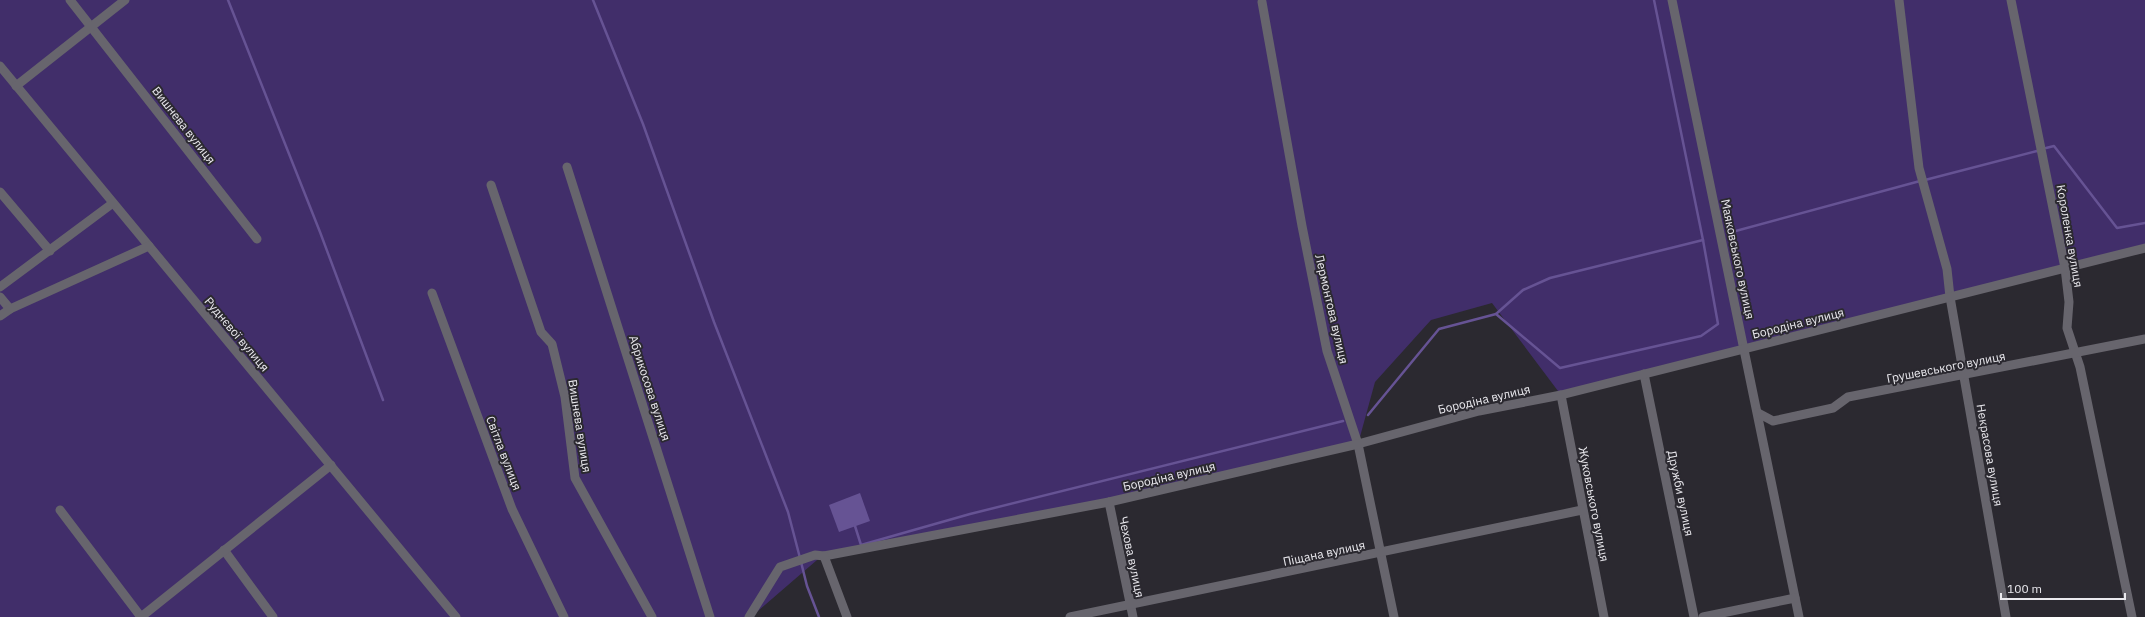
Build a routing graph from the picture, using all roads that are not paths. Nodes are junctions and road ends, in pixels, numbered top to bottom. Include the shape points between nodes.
1 (70, 0) edge
2 (125, 0) edge
3 (1672, 0) edge
4 (1899, 0) edge
5 (2011, 0) edge
6 (1262, 2) dead end
7 (91, 26) junction
8 (2, 73) edge
9 (16, 86) junction
10 (567, 167) dead end
11 (491, 185) dead end
12 (0, 192) edge
13 (114, 203) junction
14 (257, 239) dead end
15 (149, 246) junction
16 (2145, 248) edge
17 (50, 251) junction
18 (2065, 268) junction
19 (0, 287) edge
20 (432, 293) dead end
21 (0, 297) edge
22 (1950, 297) junction
23 (10, 308) junction
24 (0, 316) edge
25 (2145, 340) edge
26 (1745, 349) junction
27 (2075, 353) junction
28 (1644, 374) junction
29 (1964, 376) junction
30 (1561, 395) junction
31 (1758, 413) junction
32 (1358, 444) junction
33 (331, 465) junction
34 (1109, 502) junction
35 (60, 510) dead end
36 (1582, 510) junction
37 (224, 550) junction
38 (1381, 553) junction
39 (820, 556) junction
40 (1795, 598) junction
41 (1130, 605) junction
42 (141, 617) edge
43 (273, 617) edge
44 (456, 617) edge
45 (564, 617) edge
46 (652, 617) edge
47 (710, 617) edge
48 (749, 617) edge
49 (847, 617) edge
50 (1070, 617) edge
51 (1132, 617) edge
52 (1394, 617) edge
53 (1604, 617) edge
54 (1694, 617) edge
55 (1703, 617) edge
56 (1799, 617) edge
57 (2006, 617) edge
58 (2132, 617) edge

1 - 7 street, Вишнева вулиця
2 - 7 street
3 - 26 street, Маяковського вулиця
4 - 22 street, Некрасова вулиця via 1919,168 1947,269
5 - 18 street, Короленка вулиця
6 - 32 street, Лермонтова вулиця via 1327,351
7 - 9 street
7 - 14 street, Вишнева вулиця
8 - 9 street, Руднєвої вулиця
9 - 13 street, Руднєвої вулиця
10 - 47 street, Абрикосова вулиця
11 - 46 street, Вишнева вулиця via 541,332 552,344 565,397 575,478
12 - 17 street
13 - 15 street, Руднєвої вулиця
13 - 17 street
15 - 23 street
15 - 33 street, Руднєвої вулиця
16 - 18 street, Бородіна вулиця
17 - 19 street
18 - 22 street, Бородіна вулиця
18 - 27 street, Короленка вулиця via 2069,302 2067,328
20 - 45 street, Світла вулиця via 512,509
21 - 23 street
22 - 26 street, Бородіна вулиця
22 - 29 street, Некрасова вулиця
23 - 24 street
25 - 27 street, Грушевського вулиця
26 - 28 street, Бородіна вулиця
26 - 31 street, Маяковського вулиця
27 - 29 street, Грушевського вулиця
27 - 58 street, Короленка вулиця
28 - 30 street, Бородіна вулиця
28 - 54 street, Дружби вулиця
29 - 31 street, Грушевського вулиця via 1848,397 1833,408 1773,421
29 - 57 street, Некрасова вулиця
30 - 32 street, Бородіна вулиця via 1479,410
30 - 36 street, Жуковського вулиця
31 - 40 street, Маяковського вулиця
32 - 34 street, Бородіна вулиця
32 - 38 street, Лермонтова вулиця
33 - 37 street
33 - 44 street, Руднєвої вулиця
34 - 39 street, Бородіна вулиця
34 - 41 street, Чехова вулиця
35 - 42 street
36 - 38 street, Піщана вулиця
36 - 53 street, Жуковського вулиця
37 - 42 street
37 - 43 street
38 - 41 street, Піщана вулиця
38 - 52 street, Лермонтова вулиця
39 - 48 street via 780,567
39 - 49 street
40 - 55 street
40 - 56 street, Маяковського вулиця
41 - 50 street, Піщана вулиця
41 - 51 street, Чехова вулиця

